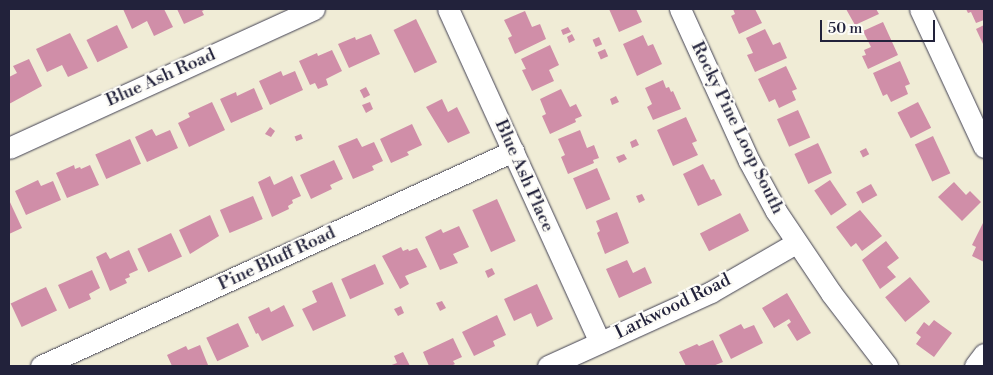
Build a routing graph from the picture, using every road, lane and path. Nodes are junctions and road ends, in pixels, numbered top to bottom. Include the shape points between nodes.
1 (314, 9) edge
2 (448, 9) edge
3 (680, 9) edge
4 (920, 9) edge
5 (984, 147) edge
6 (9, 148) edge
7 (513, 151) junction
8 (796, 242) junction
9 (600, 342) junction
10 (984, 354) edge
11 (41, 366) edge
12 (548, 366) edge
13 (887, 366) edge
14 (975, 366) edge

1 - 6 street, Blue Ash Road
2 - 7 street, Blue Ash Place
3 - 8 street, Rocky Pine Loop South via 750,161
4 - 5 street
7 - 9 street, Blue Ash Place
7 - 11 street, Pine Bluff Road
8 - 9 street, Larkwood Road via 711,292
8 - 13 street, Rocky Pine Loop South
9 - 12 street, Larkwood Road
10 - 14 street

